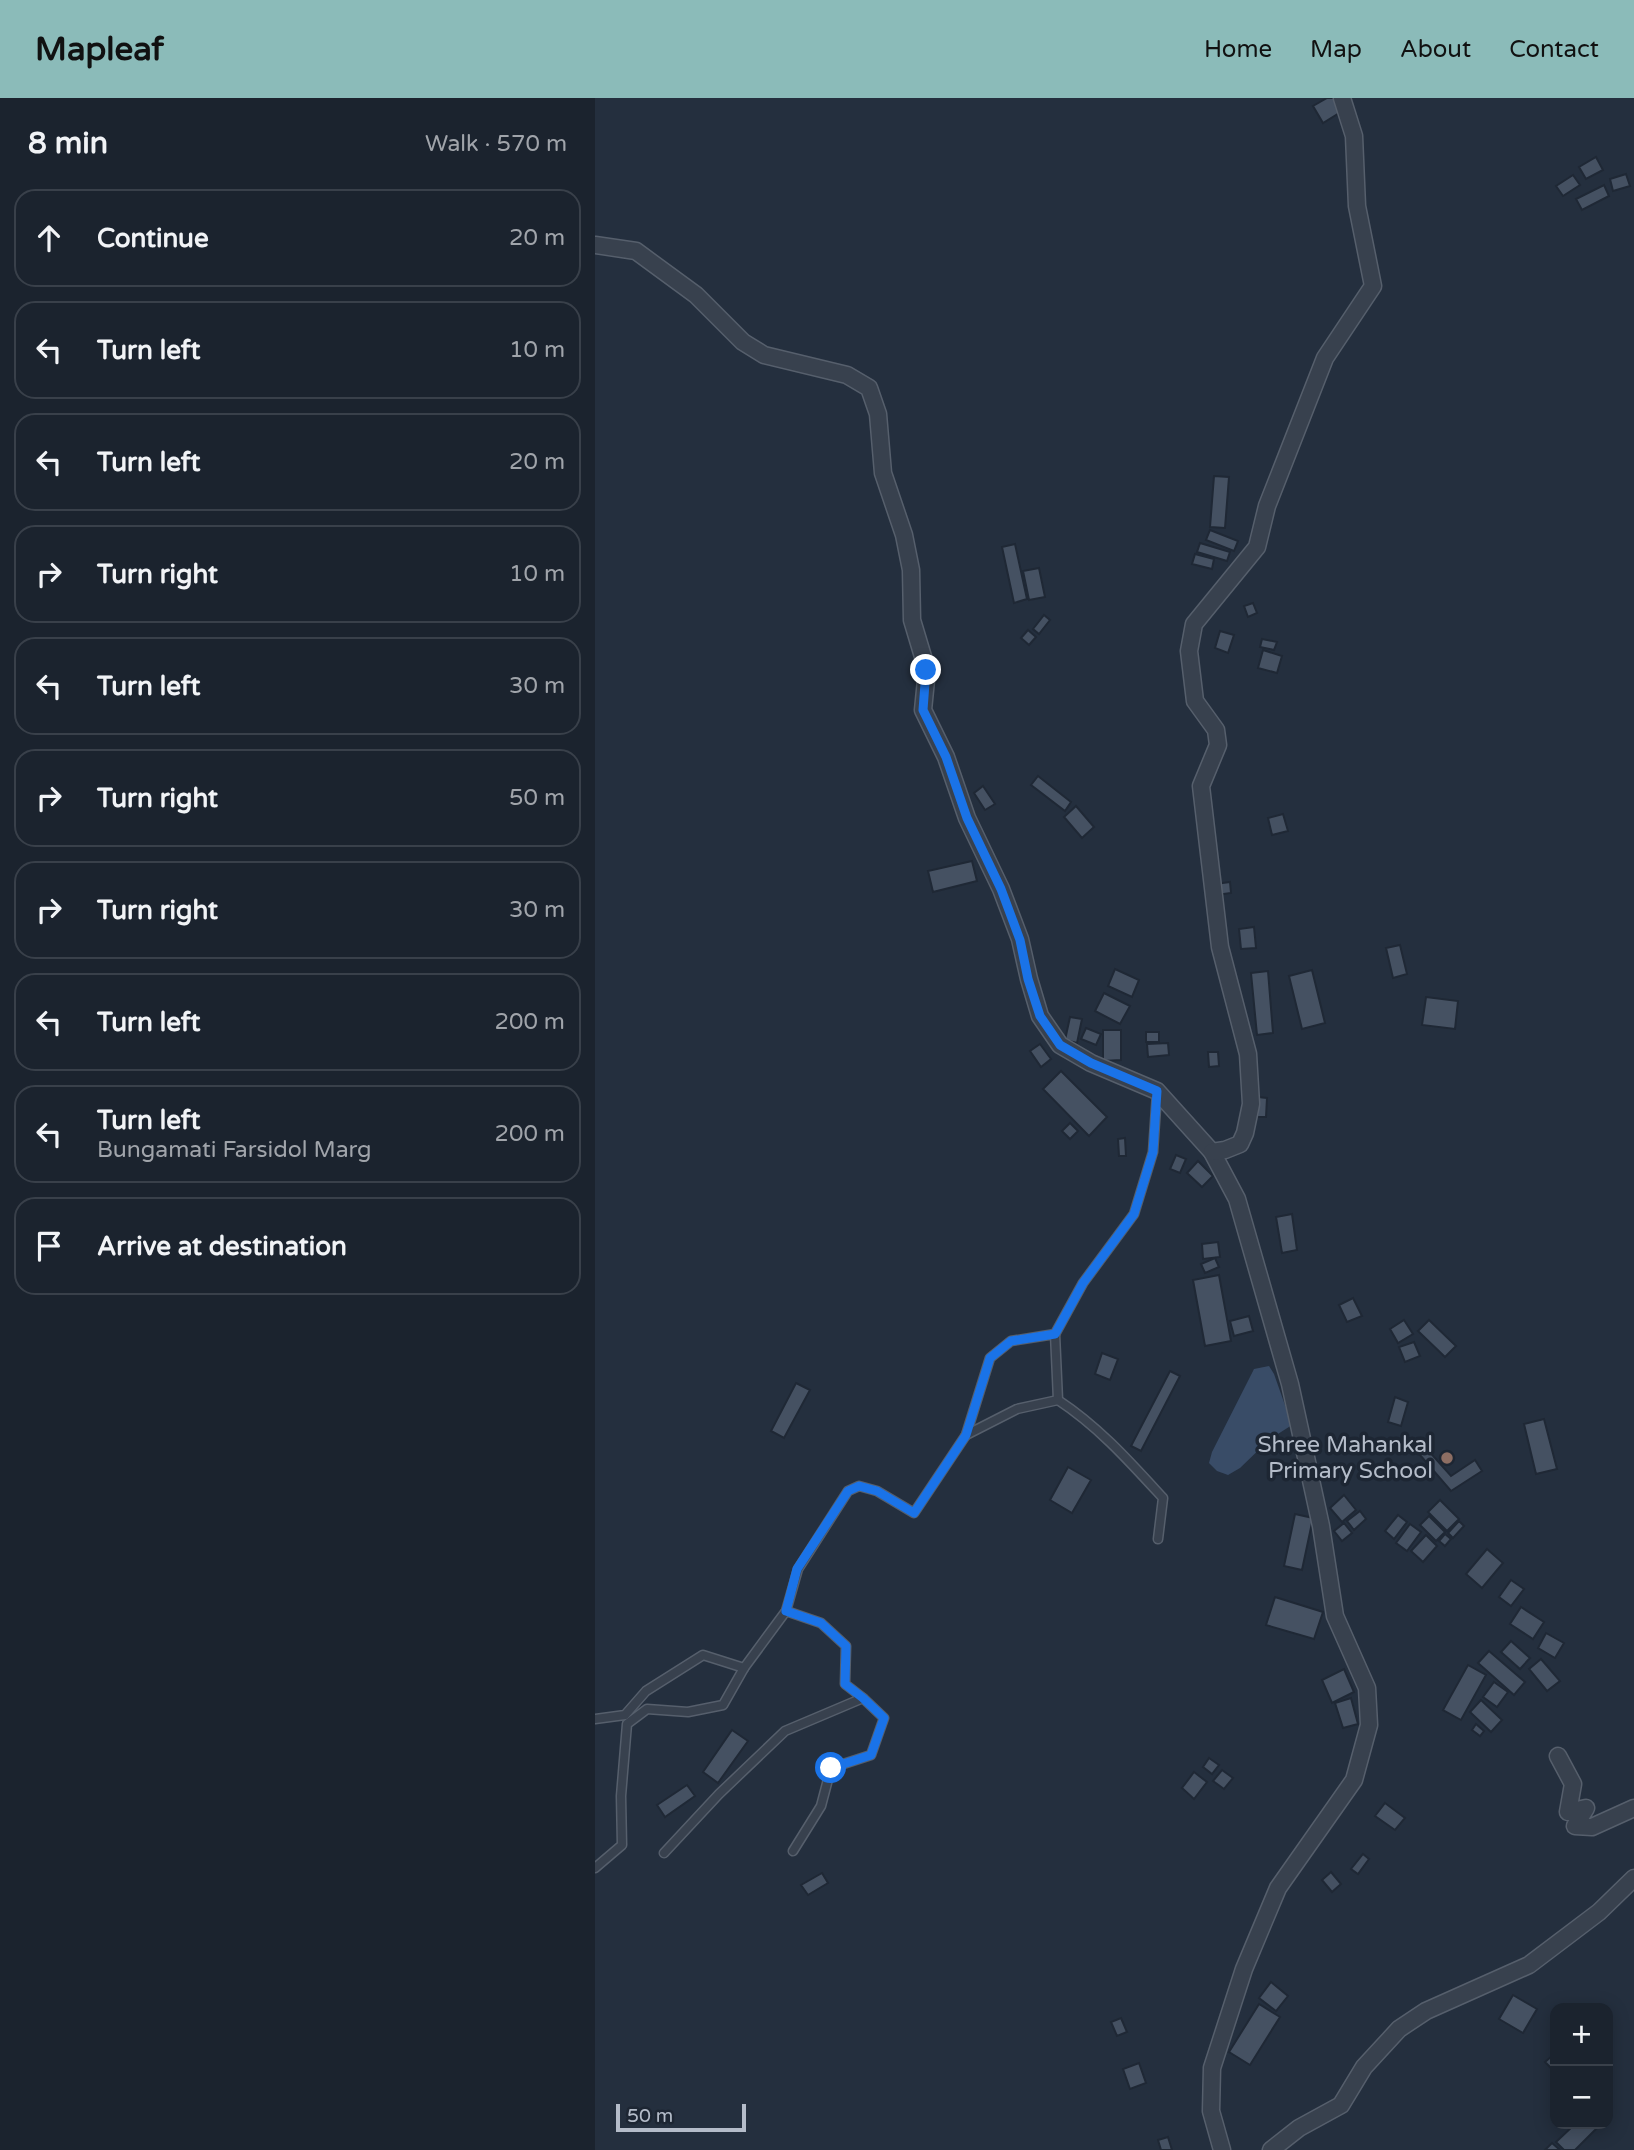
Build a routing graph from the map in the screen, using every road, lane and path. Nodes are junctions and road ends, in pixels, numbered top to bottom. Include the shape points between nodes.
1 (1342, 98) edge
2 (595, 244) edge
3 (1157, 1091) junction
4 (1212, 1152) junction
5 (1055, 1334) junction
6 (1058, 1401) junction
7 (966, 1435) junction
8 (1158, 1539) dead end
9 (786, 1611) junction
10 (744, 1668) junction
11 (863, 1698) junction
12 (595, 1719) edge
13 (1558, 1756) dead end
14 (1634, 1808) edge
15 (793, 1851) dead end
16 (664, 1853) dead end
17 (595, 1868) edge
18 (1634, 1878) edge
19 (1222, 2150) edge
20 (1271, 2150) edge

1 - 4 street via 1354,136 1357,206 1373,286 1325,358 1267,506 1257,547 1194,624 1189,651 1195,701 1216,730 1218,745 1201,786 1205,833 1220,947 1248,1054 1251,1104 1240,1144
2 - 3 street via 636,251 696,295 743,342 764,355 847,375 869,388 879,414 883,473 911,569 912,620 926,670 923,710 1001,889 1040,1016 1060,1045
3 - 4 street
3 - 5 lane via 1153,1152 1134,1214 1083,1283
4 - 19 street via 1237,1199 1290,1384 1335,1616 1367,1688 1369,1725 1354,1780 1278,1888 1244,1969 1212,2068 1211,2112
5 - 6 lane
5 - 7 lane via 1011,1341 990,1358
6 - 7 lane via 1017,1409
6 - 8 lane via 1111,1442 1163,1498
7 - 9 lane via 914,1513 877,1491 859,1486 848,1491 797,1569
9 - 10 lane
9 - 11 lane via 821,1623 846,1646 845,1684
10 - 12 lane via 703,1655 646,1691 625,1715
10 - 17 lane via 723,1705 688,1712 647,1709 627,1724 622,1846
11 - 15 lane via 884,1718 871,1755 831,1768 821,1806
11 - 16 lane via 785,1731
13 - 14 street via 1573,1784 1567,1812 1586,1808 1575,1826 1591,1828
18 - 20 street via 1599,1912 1529,1965 1426,2011 1399,2029 1364,2067 1341,2105

